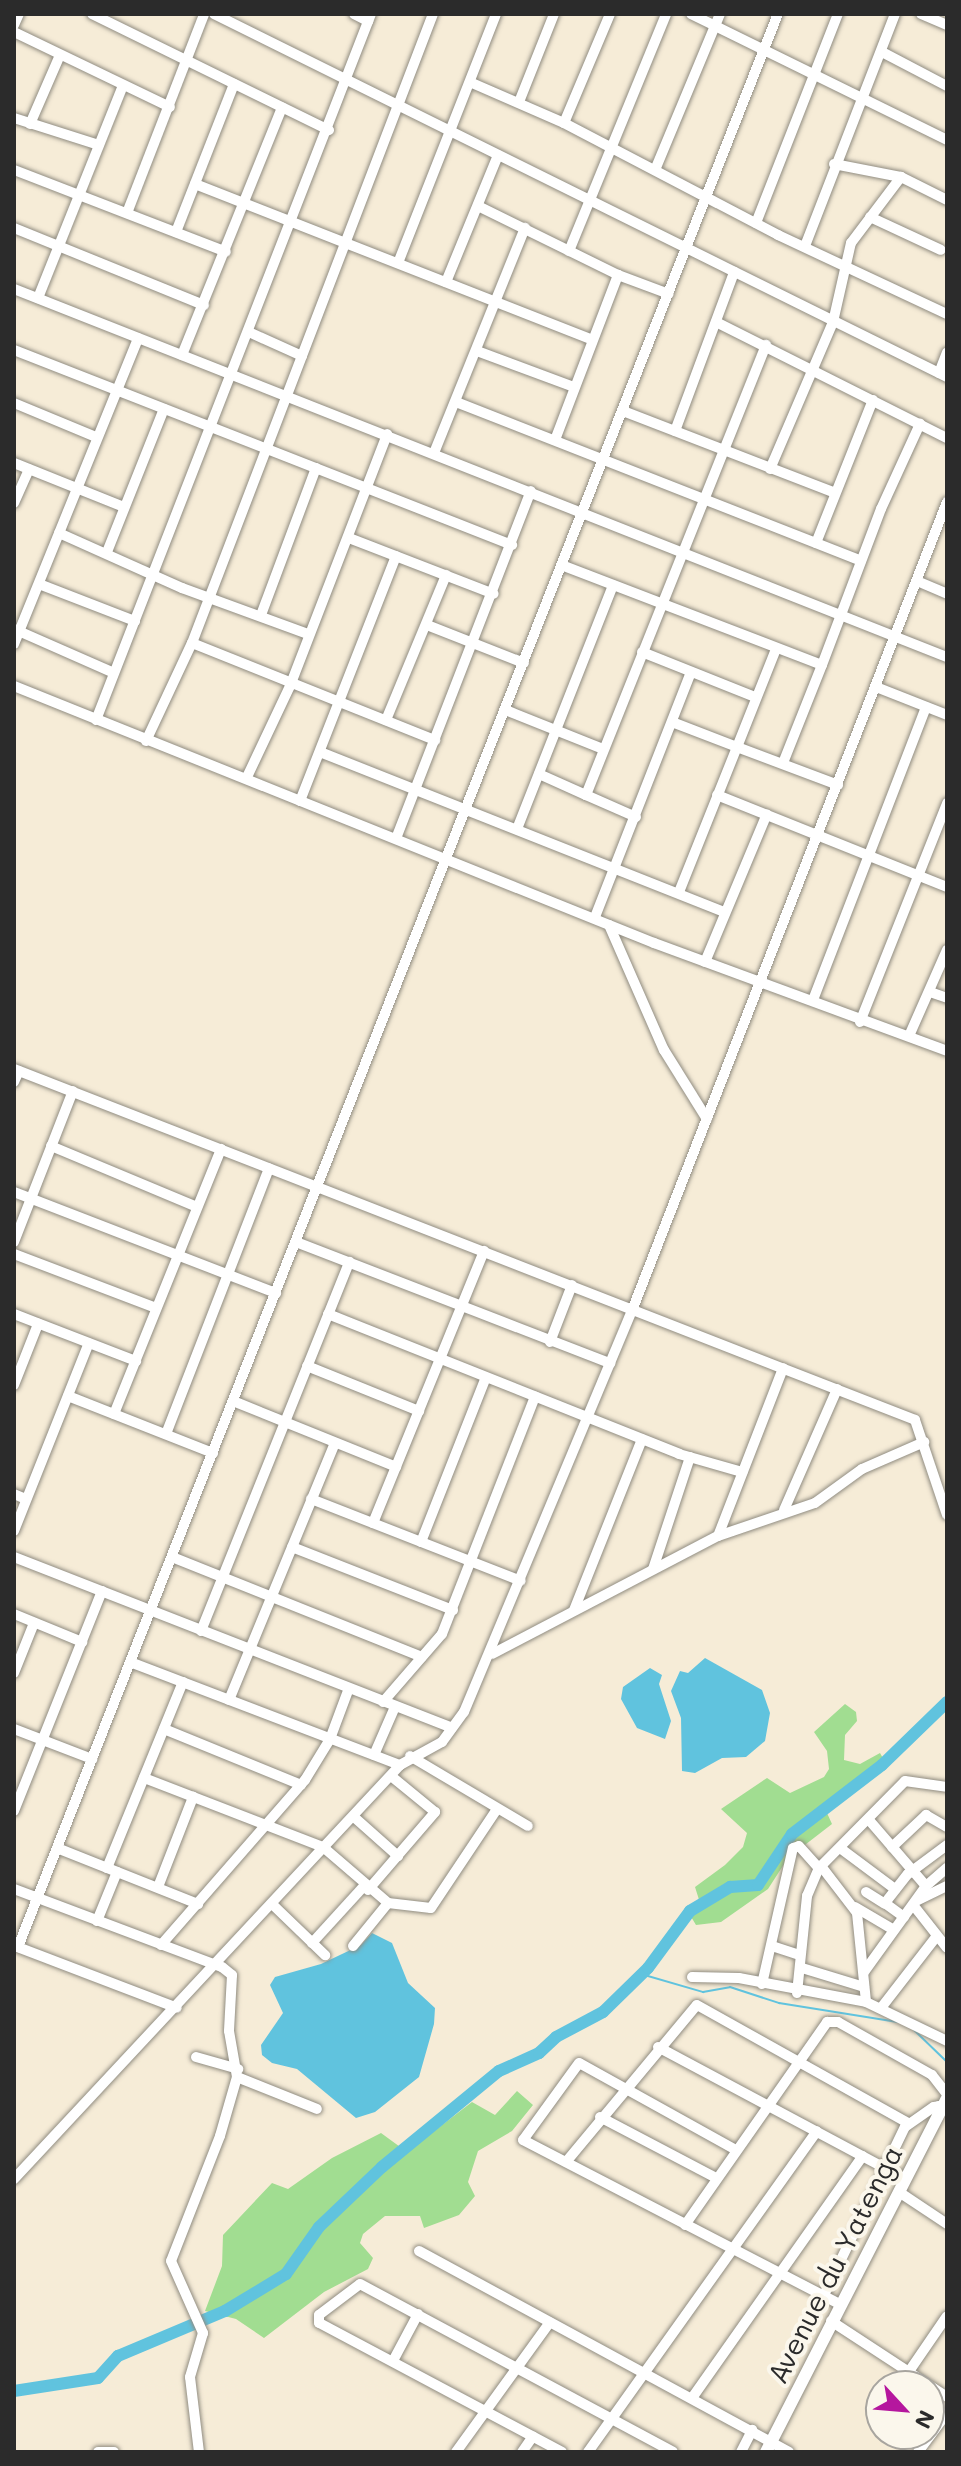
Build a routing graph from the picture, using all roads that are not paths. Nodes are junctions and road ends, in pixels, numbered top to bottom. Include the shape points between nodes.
1 (19, 14) edge
2 (92, 14) edge
3 (204, 14) edge
4 (214, 14) edge
5 (354, 14) edge
6 (433, 14) edge
7 (496, 14) edge
8 (554, 14) edge
9 (610, 14) edge
10 (666, 14) edge
11 (691, 14) edge
12 (720, 14) edge
13 (778, 14) edge
14 (838, 14) edge
15 (895, 14) edge
16 (921, 14) edge
17 (370, 17) edge
18 (946, 23) edge
19 (14, 25) edge
20 (716, 26) junction
21 (14, 32) edge
22 (764, 51) junction
23 (882, 52) junction
24 (60, 55) junction
25 (187, 60) junction
26 (814, 75) junction
27 (348, 81) junction
28 (472, 83) junction
29 (234, 84) junction
30 (123, 86) junction
31 (947, 86) edge
32 (861, 99) junction
33 (519, 102) junction
34 (395, 104) junction
35 (170, 107) junction
36 (282, 107) junction
37 (14, 118) edge
38 (564, 123) junction
39 (30, 124) junction
40 (329, 130) junction
41 (451, 131) junction
42 (947, 140) edge
43 (99, 145) junction
44 (614, 149) junction
45 (498, 155) junction
46 (834, 164) junction
47 (14, 170) edge
48 (655, 170) junction
49 (901, 177) junction
50 (195, 184) junction
51 (79, 195) junction
52 (706, 198) junction
53 (947, 200) edge
54 (592, 202) junction
55 (244, 205) junction
56 (478, 206) junction
57 (127, 213) junction
58 (870, 217) junction
59 (756, 223) junction
60 (293, 224) junction
61 (14, 228) edge
62 (525, 228) junction
63 (176, 232) junction
64 (345, 242) junction
65 (59, 245) junction
66 (805, 246) junction
67 (686, 249) junction
68 (941, 250) dead end
69 (569, 251) junction
70 (226, 252) junction
71 (398, 263) junction
72 (849, 267) junction
73 (734, 272) junction
74 (618, 275) junction
75 (446, 282) junction
76 (14, 289) edge
77 (669, 294) junction
78 (38, 298) junction
79 (497, 302) junction
80 (204, 305) junction
81 (947, 314) edge
82 (833, 322) junction
83 (718, 323) junction
84 (251, 333) junction
85 (138, 338) junction
86 (591, 339) junction
87 (766, 345) junction
88 (14, 350) edge
89 (477, 351) junction
90 (947, 352) edge
91 (182, 355) junction
92 (302, 356) junction
93 (812, 369) junction
94 (233, 375) junction
95 (943, 375) edge
96 (574, 387) junction
97 (116, 391) junction
98 (287, 395) junction
99 (873, 400) junction
100 (456, 402) junction
101 (14, 403) edge
102 (164, 409) junction
103 (623, 411) junction
104 (920, 424) junction
105 (210, 427) junction
106 (675, 431) junction
107 (387, 434) junction
108 (96, 437) junction
109 (947, 438) edge
110 (555, 440) junction
111 (265, 448) junction
112 (722, 450) junction
113 (434, 453) junction
114 (604, 459) junction
115 (14, 463) edge
116 (316, 468) junction
117 (29, 469) junction
118 (770, 469) junction
119 (76, 488) junction
120 (365, 488) junction
121 (531, 491) junction
122 (833, 492) junction
123 (703, 498) junction
124 (947, 502) edge
125 (14, 503) edge
126 (124, 507) junction
127 (585, 513) junction
128 (59, 533) junction
129 (349, 538) junction
130 (816, 543) junction
131 (512, 545) junction
132 (682, 551) junction
133 (107, 552) junction
134 (396, 556) junction
135 (861, 561) junction
136 (564, 566) junction
137 (153, 572) junction
138 (446, 575) junction
139 (917, 581) junction
140 (39, 584) junction
141 (613, 585) junction
142 (494, 594) junction
143 (947, 594) edge
144 (209, 596) junction
145 (661, 603) junction
146 (261, 615) junction
147 (844, 616) junction
148 (135, 621) junction
149 (427, 625) junction
150 (17, 630) edge
151 (308, 634) junction
152 (896, 636) junction
153 (192, 643) junction
154 (14, 644) edge
155 (473, 644) junction
156 (776, 649) junction
157 (642, 652) junction
158 (947, 657) edge
159 (524, 663) junction
160 (822, 665) junction
161 (691, 672) junction
162 (114, 673) junction
163 (14, 686) edge
164 (290, 686) junction
165 (876, 687) junction
166 (755, 697) junction
167 (339, 703) junction
168 (926, 707) junction
169 (508, 711) junction
170 (947, 715) edge
171 (96, 720) junction
172 (386, 720) junction
173 (672, 722) junction
174 (556, 730) junction
175 (435, 740) junction
176 (146, 741) junction
177 (737, 747) junction
178 (603, 749) junction
179 (320, 752) junction
180 (783, 763) junction
181 (539, 774) junction
182 (247, 777) junction
183 (838, 785) junction
184 (415, 789) junction
185 (586, 795) junction
186 (717, 795) junction
187 (300, 801) junction
188 (947, 803) edge
189 (467, 811) junction
190 (767, 814) junction
191 (636, 817) junction
192 (517, 829) junction
193 (819, 832) junction
194 (397, 836) junction
195 (870, 854) junction
196 (449, 857) junction
197 (617, 869) junction
198 (919, 875) junction
199 (947, 887) edge
200 (679, 892) junction
201 (724, 912) junction
202 (595, 917) junction
203 (609, 925) junction
204 (947, 950) edge
205 (705, 962) junction
206 (761, 979) junction
207 (930, 992) junction
208 (947, 998) edge
209 (813, 1000) junction
210 (860, 1022) junction
211 (909, 1036) junction
212 (947, 1051) edge
213 (17, 1070) edge
214 (14, 1082) edge
215 (73, 1091) junction
216 (707, 1119) junction
217 (51, 1146) junction
218 (221, 1149) junction
219 (269, 1168) junction
220 (318, 1187) junction
221 (14, 1192) edge
222 (30, 1198) junction
223 (197, 1207) junction
224 (14, 1242) edge
225 (296, 1242) junction
226 (484, 1251) junction
227 (14, 1254) edge
228 (178, 1255) junction
229 (349, 1262) junction
230 (228, 1274) junction
231 (572, 1285) junction
232 (276, 1293) junction
233 (461, 1307) junction
234 (156, 1308) junction
235 (633, 1308) junction
236 (14, 1314) edge
237 (328, 1314) junction
238 (38, 1324) junction
239 (550, 1342) junction
240 (89, 1343) junction
241 (440, 1359) junction
242 (136, 1361) junction
243 (610, 1363) junction
244 (307, 1366) junction
245 (783, 1368) junction
246 (486, 1377) junction
247 (14, 1385) edge
248 (837, 1389) junction
249 (68, 1396) junction
250 (535, 1397) junction
251 (233, 1401) junction
252 (419, 1411) junction
253 (114, 1414) junction
254 (587, 1418) junction
255 (284, 1422) junction
256 (166, 1434) junction
257 (642, 1439) junction
258 (924, 1442) junction
259 (335, 1443) junction
260 (213, 1453) junction
261 (690, 1457) junction
262 (396, 1467) junction
263 (742, 1472) junction
264 (14, 1494) edge
265 (26, 1499) junction
266 (311, 1499) junction
267 (784, 1510) junction
268 (947, 1515) edge
269 (373, 1523) junction
270 (14, 1531) edge
271 (718, 1536) junction
272 (421, 1542) junction
273 (292, 1547) junction
274 (14, 1557) edge
275 (172, 1557) junction
276 (471, 1562) junction
277 (653, 1569) junction
278 (220, 1578) junction
279 (521, 1581) junction
280 (102, 1591) junction
281 (272, 1597) junction
282 (151, 1610) junction
283 (453, 1610) junction
284 (574, 1610) junction
285 (14, 1614) edge
286 (34, 1623) junction
287 (201, 1631) junction
288 (82, 1642) junction
289 (250, 1649) junction
290 (492, 1654) junction
291 (422, 1657) junction
292 (130, 1662) junction
293 (14, 1673) edge
294 (183, 1682) junction
295 (349, 1688) junction
296 (229, 1700) junction
297 (383, 1702) junction
298 (395, 1707) junction
299 (452, 1728) junction
300 (14, 1729) edge
301 (164, 1729) junction
302 (330, 1739) junction
303 (44, 1741) junction
304 (374, 1755) junction
305 (410, 1756) junction
306 (92, 1759) junction
307 (400, 1765) junction
308 (391, 1776) junction
309 (144, 1778) junction
310 (301, 1785) junction
311 (947, 1787) edge
312 (193, 1797) junction
313 (497, 1809) junction
314 (14, 1811) edge
315 (354, 1817) junction
316 (869, 1820) junction
317 (266, 1824) junction
318 (528, 1826) dead end
319 (947, 1827) edge
320 (947, 1845) edge
321 (323, 1847) junction
322 (892, 1847) junction
323 (57, 1848) junction
324 (840, 1848) junction
325 (398, 1856) junction
326 (820, 1867) junction
327 (947, 1868) edge
328 (112, 1870) junction
329 (913, 1871) junction
330 (926, 1886) junction
331 (947, 1886) edge
332 (158, 1887) junction
333 (366, 1888) junction
334 (14, 1889) edge
335 (895, 1889) junction
336 (866, 1892) dead end
337 (37, 1897) junction
338 (388, 1903) junction
339 (916, 1903) junction
340 (198, 1904) junction
341 (272, 1904) junction
342 (885, 1904) junction
343 (855, 1907) junction
344 (904, 1917) junction
345 (97, 1921) junction
346 (894, 1930) junction
347 (936, 1937) junction
348 (312, 1943) junction
349 (161, 1945) junction
350 (16, 1946) edge
351 (353, 1946) dead end
352 (772, 1946) junction
353 (947, 1948) edge
354 (325, 1955) dead end
355 (799, 1955) junction
356 (217, 1966) junction
357 (802, 1968) junction
358 (864, 1972) junction
359 (692, 1977) dead end
360 (762, 1984) junction
361 (864, 1987) junction
362 (797, 1993) junction
363 (866, 2002) junction
364 (177, 2008) junction
365 (881, 2008) junction
366 (947, 2041) edge
367 (658, 2047) junction
368 (196, 2057) dead end
369 (798, 2062) junction
370 (238, 2073) junction
371 (623, 2089) junction
372 (947, 2096) edge
373 (768, 2105) junction
374 (317, 2109) dead end
375 (937, 2116) junction
376 (600, 2117) junction
377 (908, 2123) junction
378 (817, 2131) junction
379 (736, 2150) junction
380 (863, 2156) junction
381 (566, 2162) junction
382 (884, 2167) junction
383 (716, 2178) junction
384 (14, 2179) edge
385 (905, 2179) junction
386 (899, 2192) junction
387 (947, 2224) edge
388 (685, 2225) junction
389 (733, 2250) junction
390 (419, 2251) dead end
391 (781, 2273) junction
392 (824, 2295) junction
393 (840, 2304) junction
394 (418, 2314) junction
395 (947, 2316) edge
396 (831, 2321) junction
397 (550, 2322) junction
398 (394, 2359) junction
399 (518, 2367) junction
400 (910, 2370) joint
401 (644, 2372) junction
402 (692, 2398) junction
403 (486, 2410) junction
404 (947, 2413) edge
405 (611, 2420) junction
406 (752, 2430) junction
407 (533, 2436) junction
408 (769, 2446) edge
409 (98, 2452) edge
410 (114, 2452) edge
411 (199, 2452) edge
412 (456, 2452) edge
413 (522, 2452) edge
414 (562, 2452) edge
415 (588, 2452) edge
416 (673, 2452) edge
417 (741, 2452) edge
418 (789, 2452) edge
419 (918, 2452) edge

1 - 19 street
2 - 25 street
3 - 25 street
4 - 27 street
5 - 17 street
6 - 34 street
7 - 28 street
8 - 33 street
9 - 38 street
10 - 44 street
11 - 20 street
12 - 20 street
13 - 22 street
14 - 26 street
15 - 23 street
16 - 18 street
17 - 27 street
20 - 22 street
20 - 48 street
21 - 24 street
22 - 26 street
22 - 52 street
23 - 31 street
23 - 32 street
24 - 30 street
24 - 39 street
25 - 29 street
25 - 35 street
26 - 32 street
26 - 59 street
27 - 34 street
27 - 40 street
28 - 33 street
28 - 41 street
29 - 36 street
29 - 50 street
30 - 35 street
30 - 43 street
32 - 42 street
32 - 46 street
33 - 38 street
34 - 41 street
34 - 64 street
35 - 57 street
36 - 40 street
36 - 55 street
37 - 39 street
38 - 44 street
39 - 43 street
40 - 60 street
41 - 45 street
41 - 71 street
43 - 51 street
44 - 48 street
44 - 54 street
45 - 54 street
45 - 56 street
46 - 49 street
46 - 66 street
47 - 51 street
48 - 52 street
49 - 53 street
49 - 58 street
50 - 55 street
50 - 63 street
51 - 57 street
51 - 65 street
52 - 59 street
52 - 67 street
54 - 67 street
54 - 69 street
55 - 60 street
55 - 70 street
56 - 62 street
56 - 75 street
57 - 63 street
58 - 68 street
58 - 72 street via 851,243
59 - 66 street
60 - 64 street
60 - 84 street
61 - 65 street
62 - 69 street
62 - 79 street
63 - 70 street
64 - 71 street
64 - 92 street
65 - 78 street
65 - 80 street
66 - 72 street
67 - 73 street
67 - 77 street
69 - 74 street
70 - 80 street
71 - 75 street
72 - 81 street
72 - 82 street
73 - 82 street
73 - 83 street
74 - 77 street
74 - 86 street
75 - 79 street
76 - 78 street
77 - 103 street
78 - 85 street
79 - 86 street
79 - 89 street
80 - 91 street
82 - 93 street
82 - 95 street
83 - 87 street
83 - 106 street
84 - 92 street
84 - 94 street
85 - 91 street
85 - 97 street
86 - 96 street
87 - 93 street
87 - 112 street
88 - 97 street
89 - 96 street
89 - 100 street
90 - 95 street
91 - 94 street
92 - 98 street
93 - 99 street
93 - 118 street
94 - 98 street
94 - 105 street
96 - 110 street
97 - 102 street
97 - 108 street
98 - 107 street
98 - 111 street
99 - 104 street
99 - 122 street
100 - 110 street
100 - 113 street
101 - 108 street
102 - 105 street
102 - 126 street
103 - 106 street
103 - 114 street
104 - 109 street
104 - 135 street
105 - 111 street
105 - 137 street
106 - 112 street
107 - 113 street
107 - 120 street
108 - 119 street
110 - 114 street
111 - 116 street
111 - 144 street
112 - 118 street
112 - 123 street
113 - 121 street
114 - 123 street
114 - 127 street
115 - 117 street
116 - 120 street
116 - 146 street
117 - 119 street
117 - 125 street
118 - 122 street
119 - 126 street
119 - 128 street
120 - 129 street
120 - 131 street
121 - 127 street
121 - 131 street
122 - 130 street
123 - 130 street
123 - 132 street
124 - 139 street
126 - 133 street
127 - 132 street
127 - 136 street
128 - 133 street
128 - 140 street
129 - 134 street
129 - 151 street
130 - 135 street
131 - 142 street
132 - 145 street
132 - 147 street
133 - 137 street
134 - 138 street
134 - 167 street
135 - 147 street
136 - 141 street
136 - 159 street
137 - 144 street
137 - 148 street
138 - 142 street
138 - 149 street
139 - 143 street
139 - 152 street
140 - 148 street
140 - 150 street
141 - 145 street
141 - 174 street
142 - 155 street
144 - 146 street
144 - 153 street
145 - 156 street
145 - 157 street
146 - 151 street
147 - 152 street
147 - 160 street
148 - 162 street
149 - 155 street
149 - 172 street
150 - 154 street
150 - 162 street
151 - 164 street
152 - 158 street
152 - 165 street
153 - 164 street
153 - 176 street
155 - 159 street
155 - 175 street
156 - 160 street
156 - 166 street
157 - 161 street
157 - 178 street
159 - 169 street
160 - 180 street
161 - 166 street
161 - 173 street
162 - 171 street
163 - 171 street
164 - 167 street
164 - 182 street
165 - 168 street
165 - 183 street
166 - 177 street
167 - 172 street
167 - 179 street
168 - 170 street
168 - 195 street
169 - 174 street
169 - 189 street
171 - 176 street
172 - 175 street
173 - 177 street
173 - 191 street
174 - 178 street
174 - 181 street
175 - 184 street
176 - 182 street via 225,775
177 - 180 street
177 - 186 street
178 - 185 street
179 - 184 street
179 - 187 street
180 - 183 street
181 - 185 street
181 - 192 street
182 - 187 street
183 - 193 street
184 - 189 street
184 - 194 street
185 - 191 street
186 - 190 street
186 - 200 street
187 - 194 street
188 - 198 street
189 - 192 street
189 - 196 street
190 - 193 street
190 - 201 street
191 - 197 street
192 - 197 street
193 - 195 street
193 - 206 street
194 - 196 street
195 - 198 street
195 - 209 street
196 - 202 street
196 - 220 street
197 - 200 street
197 - 202 street
198 - 199 street
198 - 210 street
200 - 201 street
201 - 205 street
202 - 203 street
203 - 205 street
203 - 216 street via 664,1050
204 - 207 street
205 - 206 street
206 - 209 street
206 - 216 street
207 - 208 street
207 - 211 street
209 - 210 street
210 - 211 street
211 - 212 street
213 - 214 street
213 - 215 street
215 - 217 street
215 - 218 street
216 - 235 street
217 - 222 street
217 - 223 street
218 - 219 street
218 - 223 street
219 - 220 street
219 - 230 street
220 - 225 street
220 - 226 street
221 - 222 street
222 - 224 street
222 - 228 street
223 - 228 street
225 - 229 street
225 - 232 street
226 - 231 street
226 - 233 street
227 - 234 street
228 - 230 street
228 - 234 street
229 - 233 street
229 - 237 street
230 - 232 street
230 - 256 street
231 - 235 street
231 - 239 street
232 - 251 street
233 - 239 street
233 - 241 street
234 - 242 street
235 - 243 street
235 - 245 street
236 - 238 street
237 - 241 street
237 - 244 street
238 - 240 street
238 - 247 street
239 - 243 street
240 - 242 street
240 - 249 street
241 - 246 street
241 - 252 street
242 - 253 street
243 - 254 street
244 - 252 street
244 - 255 street
245 - 248 street
245 - 263 street
246 - 250 street
246 - 272 street
248 - 258 street via 915,1420
248 - 267 street
249 - 253 street
249 - 265 street
250 - 254 street
250 - 276 street
251 - 255 street
251 - 260 street
252 - 262 street
253 - 256 street
254 - 257 street
254 - 279 street
255 - 259 street
255 - 278 street
256 - 260 street
257 - 261 street
257 - 284 street
258 - 267 street via 862,1469 815,1503
258 - 268 street
259 - 262 street
259 - 266 street
260 - 275 street
261 - 263 street
261 - 277 street
262 - 269 street
263 - 271 street
264 - 265 street
265 - 270 street
266 - 269 street
266 - 273 street
267 - 271 street
269 - 272 street
271 - 277 street
272 - 276 street
273 - 281 street
273 - 283 street
274 - 280 street
275 - 278 street
275 - 282 street
276 - 279 street
276 - 283 street
277 - 284 street
278 - 281 street
278 - 287 street
279 - 290 street
280 - 282 street
280 - 288 street
281 - 289 street
281 - 291 street
282 - 287 street
282 - 292 street
283 - 291 street
284 - 290 street
285 - 286 street
286 - 288 street
286 - 293 street
287 - 289 street
288 - 303 street
289 - 295 street
289 - 296 street
290 - 299 street
291 - 297 street
292 - 294 street
292 - 306 street
294 - 296 street
294 - 301 street
295 - 297 street
295 - 302 street
296 - 302 street
297 - 298 street
298 - 299 street
298 - 304 street
299 - 305 street via 442,1742
300 - 303 street
301 - 309 street
301 - 310 street
302 - 304 street
302 - 310 street
303 - 306 street
303 - 314 street
304 - 307 street
305 - 307 street
305 - 313 street
306 - 323 street
307 - 308 street
308 - 315 street
308 - 325 street via 435,1810
309 - 312 street
309 - 328 street
310 - 317 street
311 - 316 street via 905,1781
312 - 317 street
312 - 332 street
313 - 318 street
313 - 338 street via 431,1908
315 - 321 street
315 - 325 street
316 - 322 street
316 - 324 street
317 - 321 street
317 - 340 street
319 - 322 street via 926,1815
320 - 329 street
321 - 333 street
321 - 341 street
322 - 329 street
323 - 328 street
323 - 337 street
324 - 326 street
324 - 335 street
325 - 333 street
326 - 343 street
326 - 352 street via 799,1846 793,1848
326 - 355 street via 807,1896
327 - 330 street
328 - 332 street
328 - 345 street
329 - 330 street
329 - 335 street
330 - 339 street
331 - 339 street
332 - 340 street
333 - 338 street
333 - 348 street
334 - 337 street
335 - 342 street
336 - 342 street
337 - 345 street
337 - 350 street
338 - 351 street
339 - 344 street
339 - 347 street
340 - 349 street
341 - 348 street
341 - 356 street
342 - 344 street
343 - 346 street
343 - 358 street
344 - 346 street
345 - 349 street
346 - 358 street
347 - 353 street
347 - 365 street
348 - 354 street
349 - 356 street
350 - 364 street
352 - 355 street
352 - 360 street
355 - 357 street
356 - 364 street
356 - 370 street via 232,1975 229,2031
357 - 361 street
357 - 362 street
358 - 361 street
359 - 360 street
360 - 362 street
361 - 363 street
362 - 363 street
363 - 365 street
364 - 384 street
365 - 366 street
367 - 369 street via 697,2005
367 - 371 street
367 - 373 street
368 - 370 street
369 - 372 street via 833,2021 932,2075
369 - 373 street
369 - 377 street
370 - 374 street
370 - 411 street via 220,2136 172,2253 203,2333 190,2377
371 - 376 street
371 - 379 street
371 - 381 street via 583,2064 575,2065 523,2140
372 - 375 main road, Avenue du Yatenga
373 - 378 street
373 - 379 street
375 - 377 street via 939,2106
375 - 385 main road, Avenue du Yatenga
376 - 381 street
376 - 383 street
377 - 382 street
378 - 380 street
378 - 389 street
379 - 383 street
380 - 382 street
380 - 391 street
381 - 388 street
382 - 385 street
382 - 392 street
383 - 388 street
385 - 386 main road, Avenue du Yatenga
386 - 387 street
386 - 393 main road, Avenue du Yatenga
388 - 389 street
389 - 391 street
389 - 401 street
390 - 397 street
391 - 392 street
391 - 402 street
392 - 393 street
393 - 396 main road, Avenue du Yatenga
394 - 398 street
394 - 398 street via 360,2284 319,2315 319,2323
394 - 399 street
395 - 400 street
396 - 400 street
396 - 408 main road, Avenue du Yatenga
397 - 399 street
397 - 401 street
398 - 403 street
399 - 403 street
399 - 405 street
401 - 402 street
401 - 405 street
402 - 406 street
403 - 407 street
403 - 412 street
404 - 419 street
405 - 415 street
405 - 416 street
406 - 408 street
406 - 417 street
407 - 413 street
407 - 414 street
408 - 418 street
409 - 410 street

